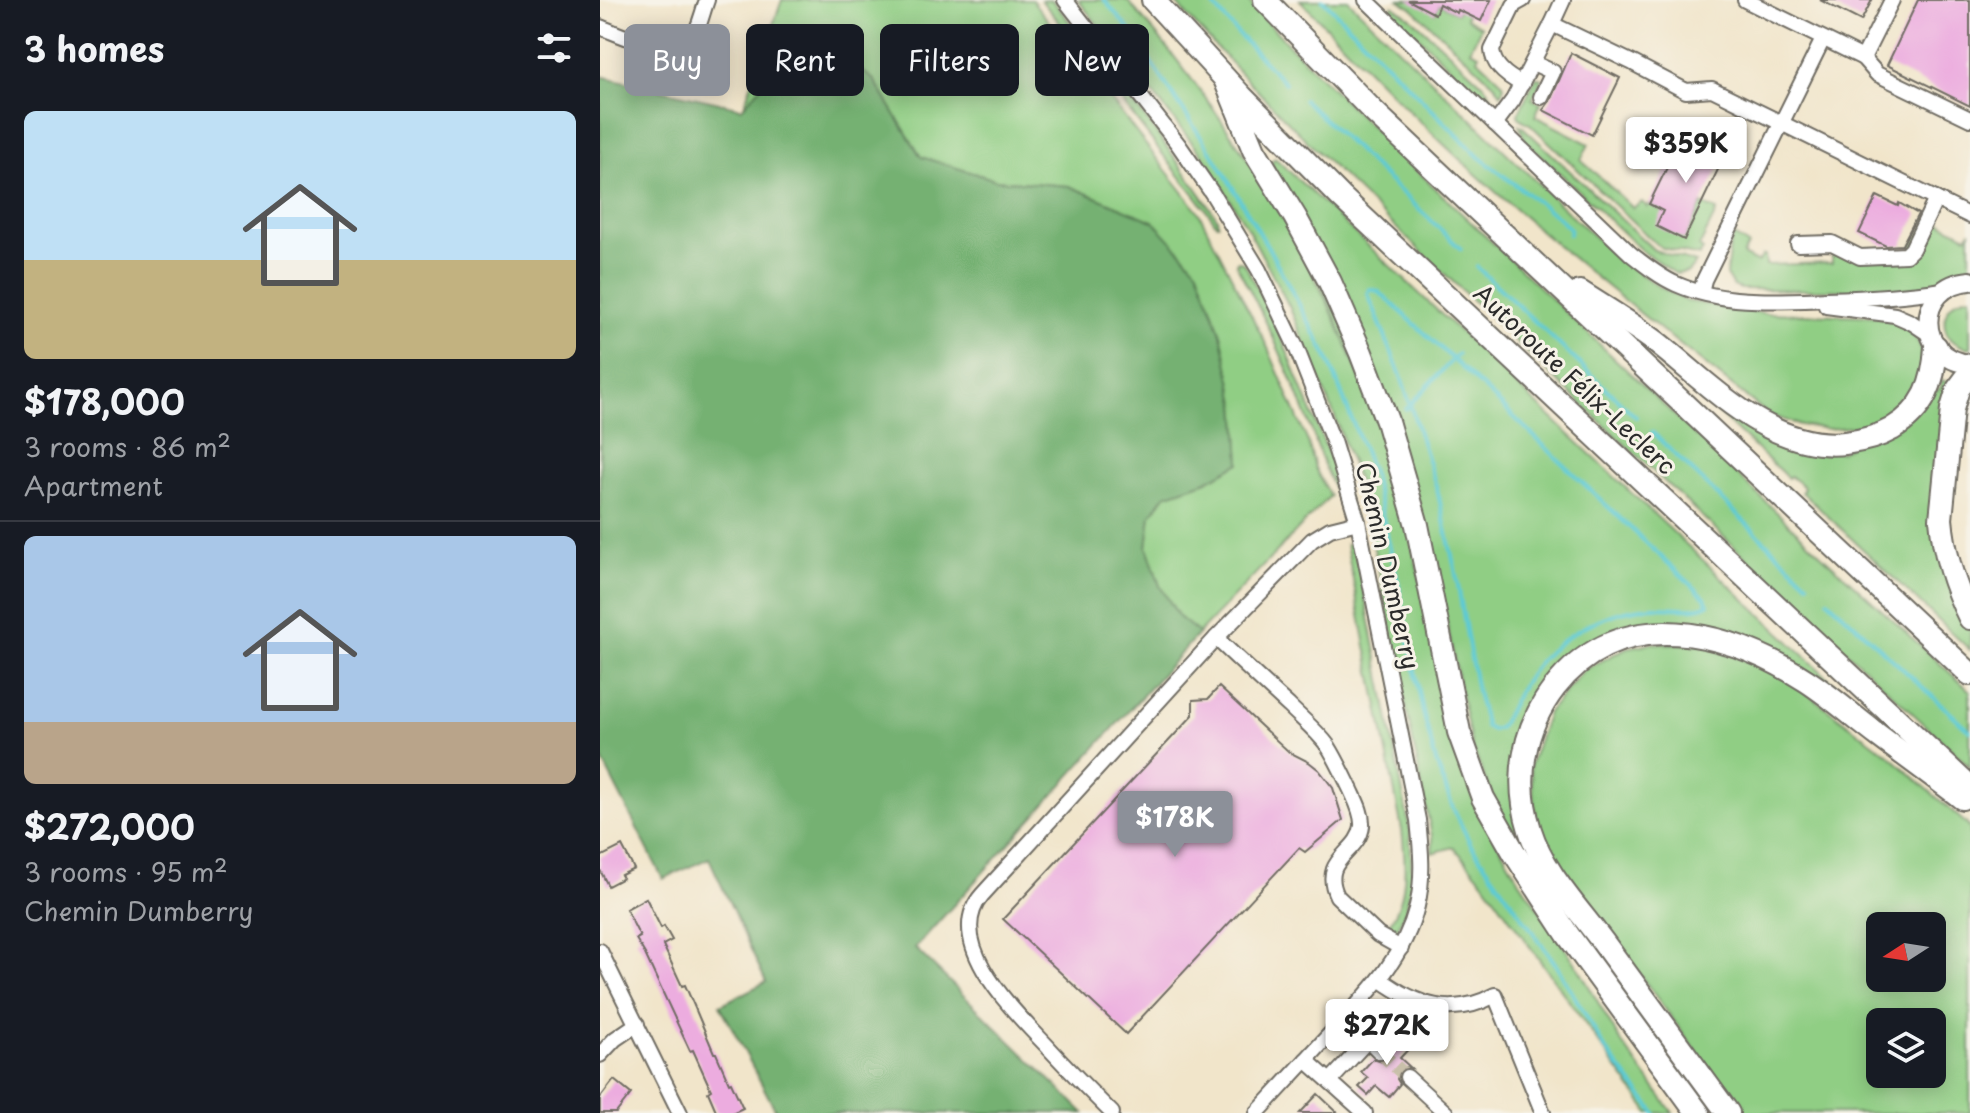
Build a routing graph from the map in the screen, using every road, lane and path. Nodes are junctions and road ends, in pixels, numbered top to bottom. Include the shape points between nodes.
1 (707, 0) edge
2 (1065, 0) edge
3 (1153, 0) edge
4 (1265, 0) edge
5 (1563, 0) edge
6 (1745, 0) edge
7 (1892, 0) edge
8 (1517, 2) edge
9 (1377, 4) edge
10 (1552, 24) junction
11 (600, 27) edge
12 (1823, 39) junction
13 (1863, 58) junction
14 (1533, 63) junction
15 (1225, 79) junction
16 (1522, 84) junction
17 (1541, 97) dead end
18 (1970, 119) edge
19 (1781, 123) junction
20 (1495, 124) junction
21 (1936, 199) junction
22 (1970, 216) edge
23 (1798, 244) dead end
24 (1529, 258) junction
25 (1969, 280) edge
26 (1943, 290) junction
27 (1701, 292) junction
28 (1782, 300) junction
29 (1933, 340) junction
30 (1970, 364) edge
31 (1970, 373) edge
32 (1358, 522) junction
33 (1970, 618) edge
34 (1216, 638) junction
35 (1970, 674) edge
36 (1970, 788) edge
37 (1970, 803) edge
38 (1401, 948) junction
39 (600, 951) edge
40 (1380, 979) junction
41 (637, 1024) junction
42 (1380, 1052) dead end
43 (600, 1055) edge
44 (1306, 1060) junction
45 (1407, 1077) tunnel mouth
46 (1330, 1081) junction
47 (680, 1113) edge
48 (1112, 1113) edge
49 (1257, 1113) edge
50 (1365, 1113) edge
51 (1446, 1113) edge
52 (1543, 1113) edge
53 (1698, 1113) edge
54 (1728, 1113) edge

1 - 11 street via 695,33 676,49
2 - 32 street, Chemin Dumberry via 1178,144 1259,270 1320,405
3 - 15 highway, Autoroute Félix-Leclerc
4 - 24 highway
5 - 10 street
6 - 12 street
7 - 13 street
8 - 16 street via 1491,55
9 - 20 street
10 - 14 street
10 - 19 street via 1686,91 1712,89
12 - 13 street
12 - 19 street
13 - 18 street via 1877,74
14 - 16 street
14 - 17 street via 1553,72
15 - 36 highway, Autoroute Félix-Leclerc via 1368,222
15 - 53 highway via 1254,150 1330,282 1387,421 1417,525 1459,732 1483,798 1568,935
16 - 20 street
19 - 21 street
19 - 27 street
20 - 27 street via 1642,263
21 - 22 street
21 - 23 street via 1906,255 1860,257 1832,243
24 - 29 highway via 1653,340 1749,416 1807,441 1856,441 1904,421 1929,390
24 - 35 highway
25 - 26 main road
26 - 28 street
26 - 29 main road via 1928,318
27 - 28 street
28 - 29 street via 1895,315
29 - 30 main road via 1951,360
31 - 33 highway via 1952,409 1941,519 1949,566
32 - 34 street via 1312,540
32 - 38 street, Chemin Dumberry via 1420,837 1417,904
34 - 38 street via 1333,754 1362,820 1358,838 1333,871 1335,892 1378,935
34 - 48 street via 982,895 970,917 975,952 1001,995
37 - 54 highway via 1805,680 1717,639 1662,632 1624,639 1587,657 1555,688 1534,723 1524,758 1522,791 1531,834 1567,894
38 - 40 street, Chemin Dumberry
39 - 41 street
40 - 44 street, Chemin Dumberry
40 - 52 street via 1435,1006 1461,1007 1495,995
41 - 43 street
41 - 47 street
42 - 46 street via 1368,1040
44 - 46 street
44 - 49 street, Chemin Dumberry
45 - 51 street
46 - 50 street

